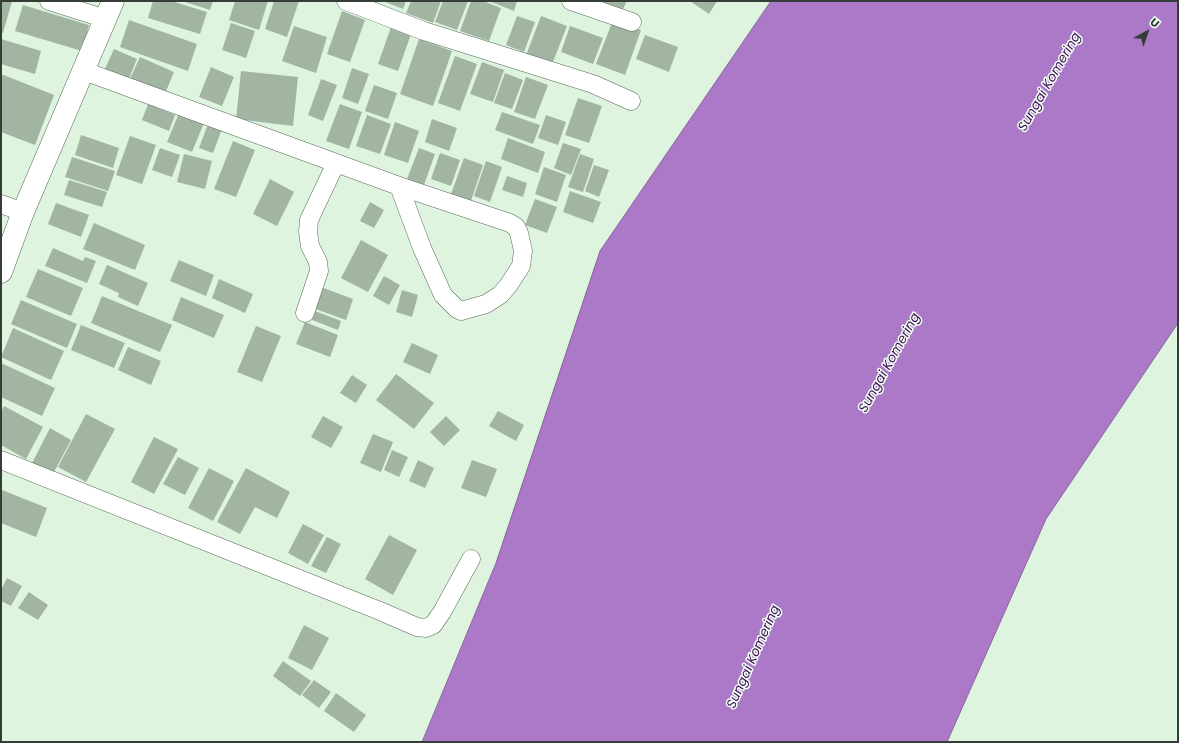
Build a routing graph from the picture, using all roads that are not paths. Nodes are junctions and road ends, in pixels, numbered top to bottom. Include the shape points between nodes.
1 (49, 1) edge
2 (346, 1) edge
3 (571, 1) edge
4 (109, 10) edge
5 (632, 22) dead end
6 (84, 71) junction
7 (631, 101) dead end
8 (336, 163) junction
9 (399, 186) junction
10 (1, 204) edge
11 (24, 212) junction
12 (1, 272) edge
13 (305, 313) dead end
14 (1, 460) edge
15 (471, 559) dead end

1 - 4 street
2 - 7 street via 424,31 593,84
3 - 5 street
4 - 6 main road
6 - 8 street
6 - 11 main road
8 - 9 street
8 - 13 street via 309,220 310,246 318,262 319,271
9 - 9 street via 443,295 462,311 486,304 500,295 521,266 523,251 516,227
10 - 11 street
11 - 12 main road
14 - 15 street via 417,628 433,625

